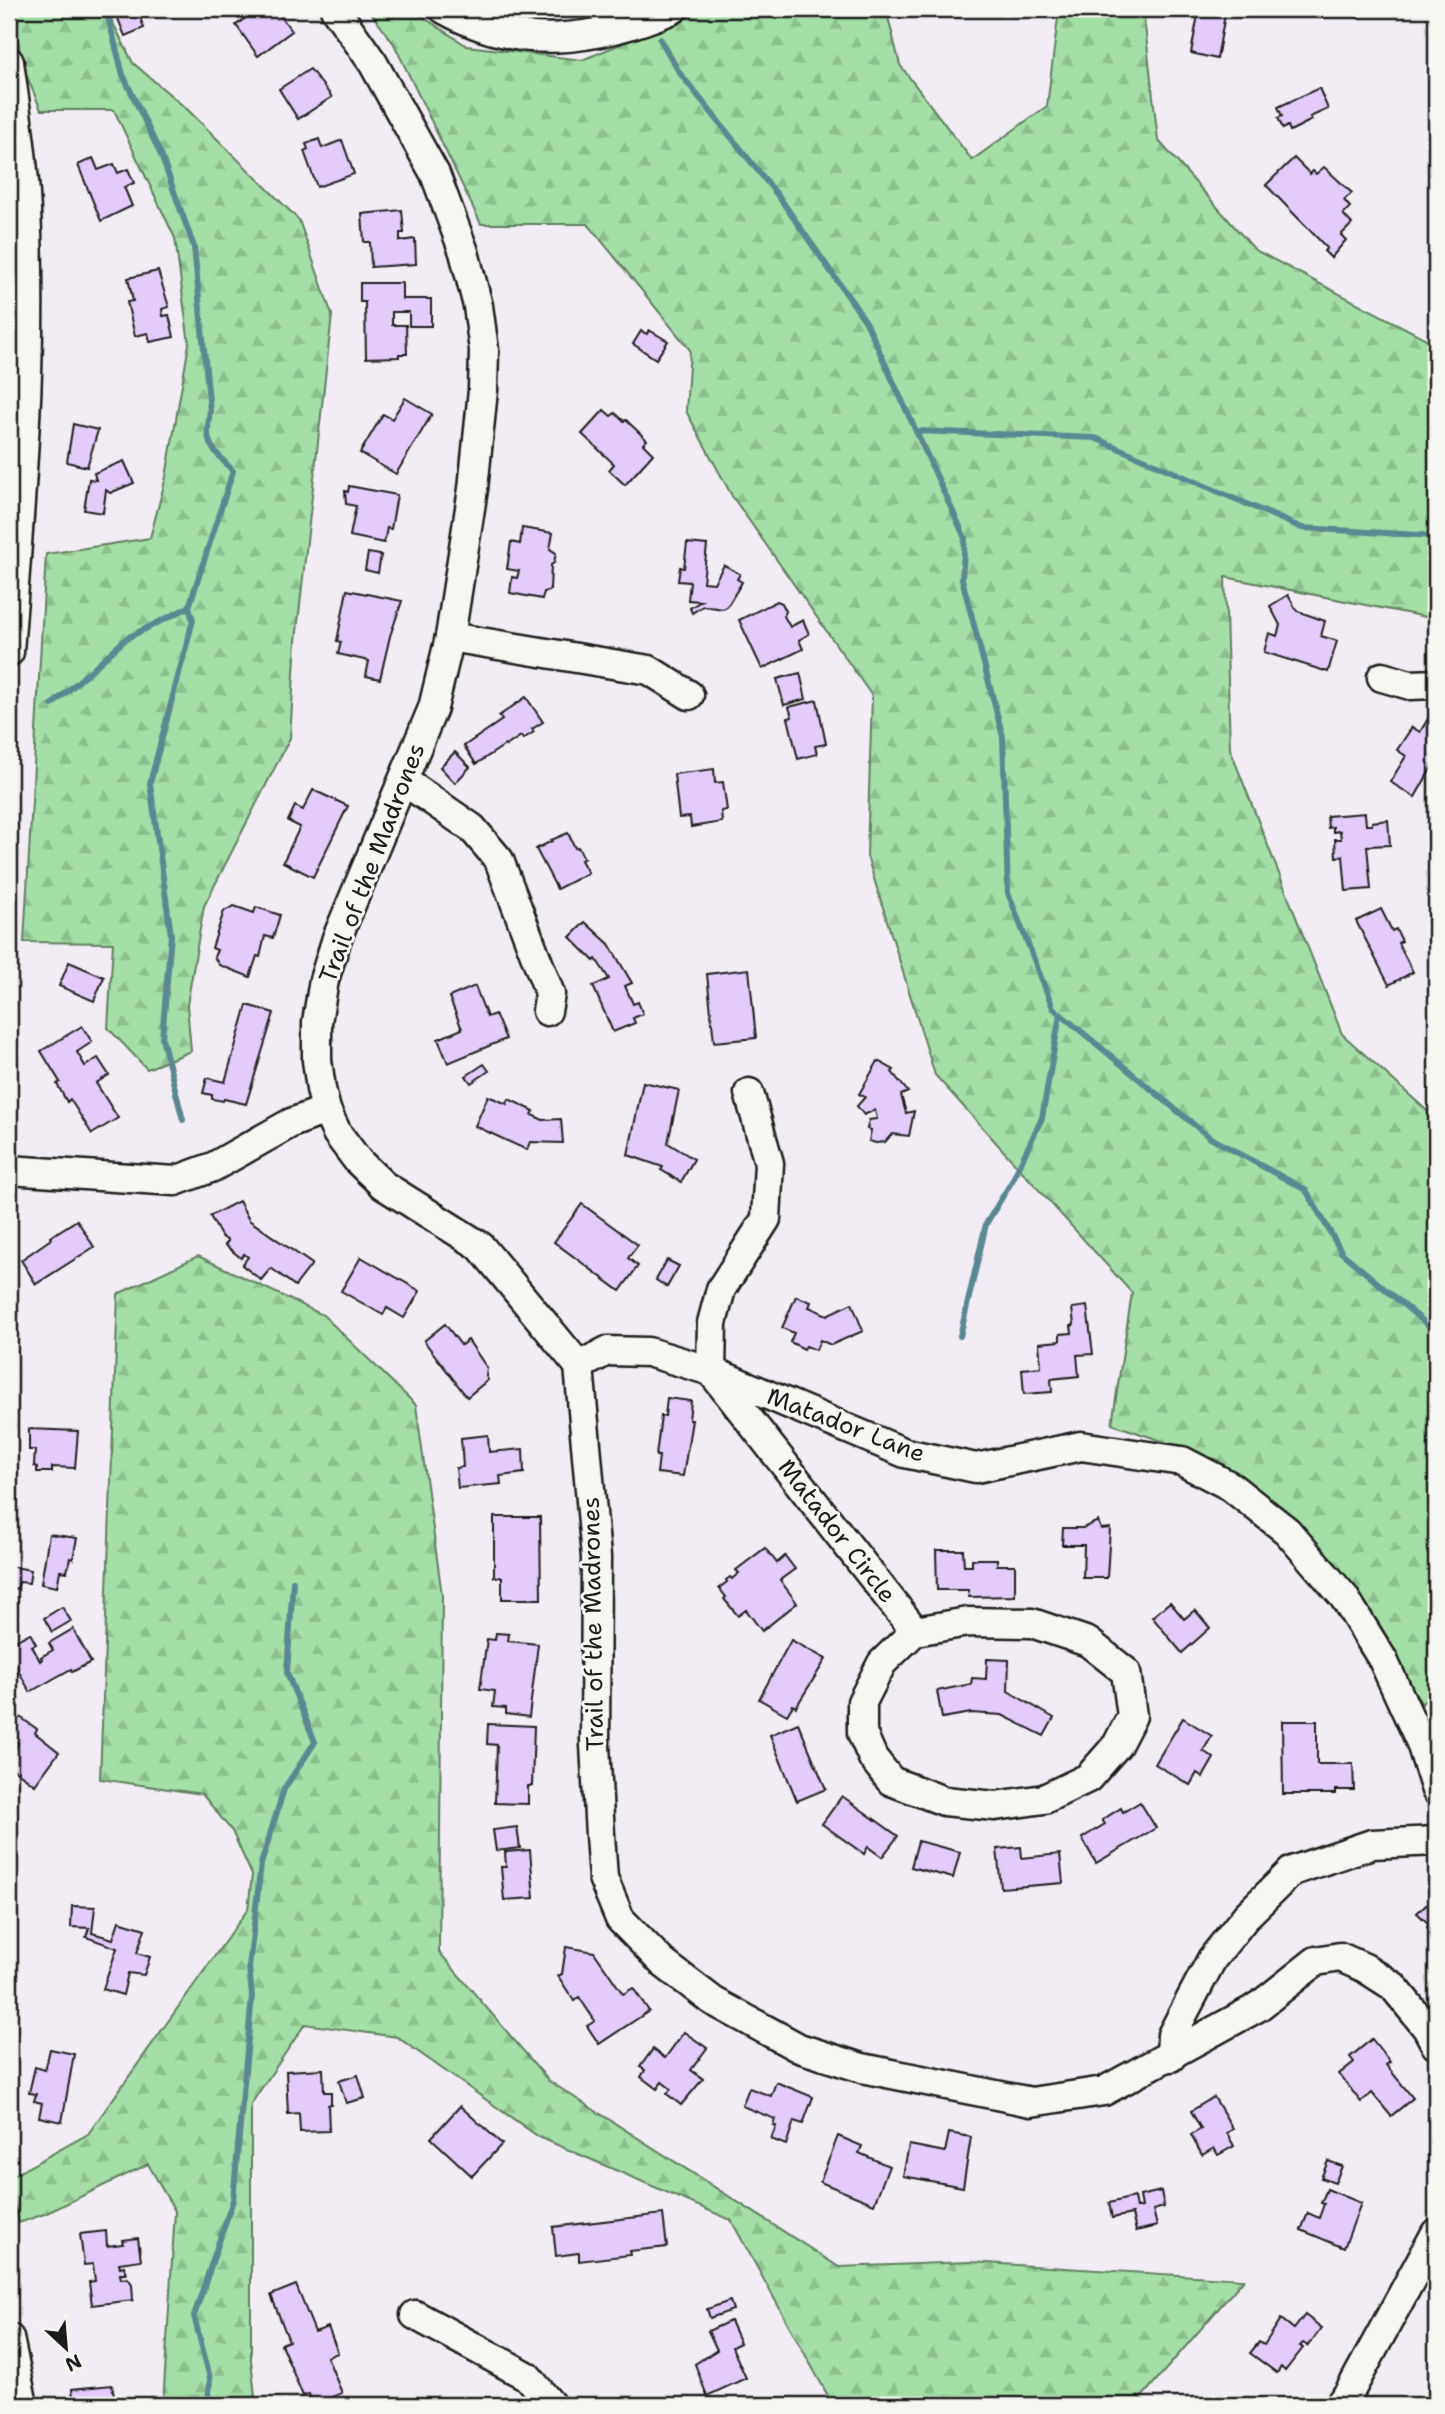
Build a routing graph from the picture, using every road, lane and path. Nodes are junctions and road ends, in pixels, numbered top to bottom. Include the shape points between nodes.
1 (335, 9) edge
2 (444, 9) edge
3 (673, 9) edge
4 (9, 62) edge
5 (450, 637) junction
6 (9, 652) edge
7 (1382, 677) dead end
8 (1436, 684) edge
9 (689, 695) dead end
10 (404, 781) junction
11 (547, 1011) dead end
12 (749, 1093) dead end
13 (326, 1110) junction
14 (9, 1170) edge
15 (579, 1366) junction
16 (711, 1371) junction
17 (759, 1432) joint
18 (915, 1631) junction
19 (1436, 1790) edge
20 (1436, 1841) edge
21 (1436, 2045) edge
22 (1171, 2057) junction
23 (1436, 2233) edge
24 (415, 2315) dead end
25 (9, 2338) edge
26 (23, 2405) edge
27 (551, 2405) edge
28 (1339, 2405) edge

1 - 5 street, Trail of the Madrones via 373,63 435,174 478,306 483,390
2 - 3 street via 491,28 552,39 617,30
4 - 6 street via 24,182 27,296 24,445
5 - 9 street via 649,670
5 - 10 street, Trail of the Madrones via 433,708
7 - 8 street via 1410,685
10 - 11 street via 472,828 499,860 550,994
10 - 13 street, Trail of the Madrones via 337,938 324,980 317,1060
12 - 16 street via 769,1163 766,1219 721,1289 712,1323
13 - 14 street via 175,1181
13 - 15 street, Trail of the Madrones via 358,1161 383,1185 480,1246
15 - 16 street, Matador Lane via 607,1351 648,1352
15 - 22 street, Trail of the Madrones via 596,1557 595,1745 603,1878 620,1919 663,1963 713,2001 799,2048 862,2068 1031,2102 1104,2091
16 - 17 street, Matador Lane
16 - 19 street, Matador Lane via 905,1453 976,1468 1081,1447 1182,1461 1230,1486 1287,1531 1344,1597 1383,1660 1421,1743
17 - 18 street, Matador Circle
18 - 18 street via 882,1663 862,1702 862,1733 873,1758 891,1781 944,1801 995,1806 1044,1799 1088,1778 1117,1745 1132,1716 1126,1672 1088,1642 1032,1623 968,1622
20 - 22 street via 1372,1844 1292,1871 1247,1915 1212,1959 1172,2035
21 - 22 street, Trail of the Madrones via 1393,1986 1340,1957 1316,1961 1258,2007
23 - 28 street
24 - 27 street via 527,2376
25 - 26 street

